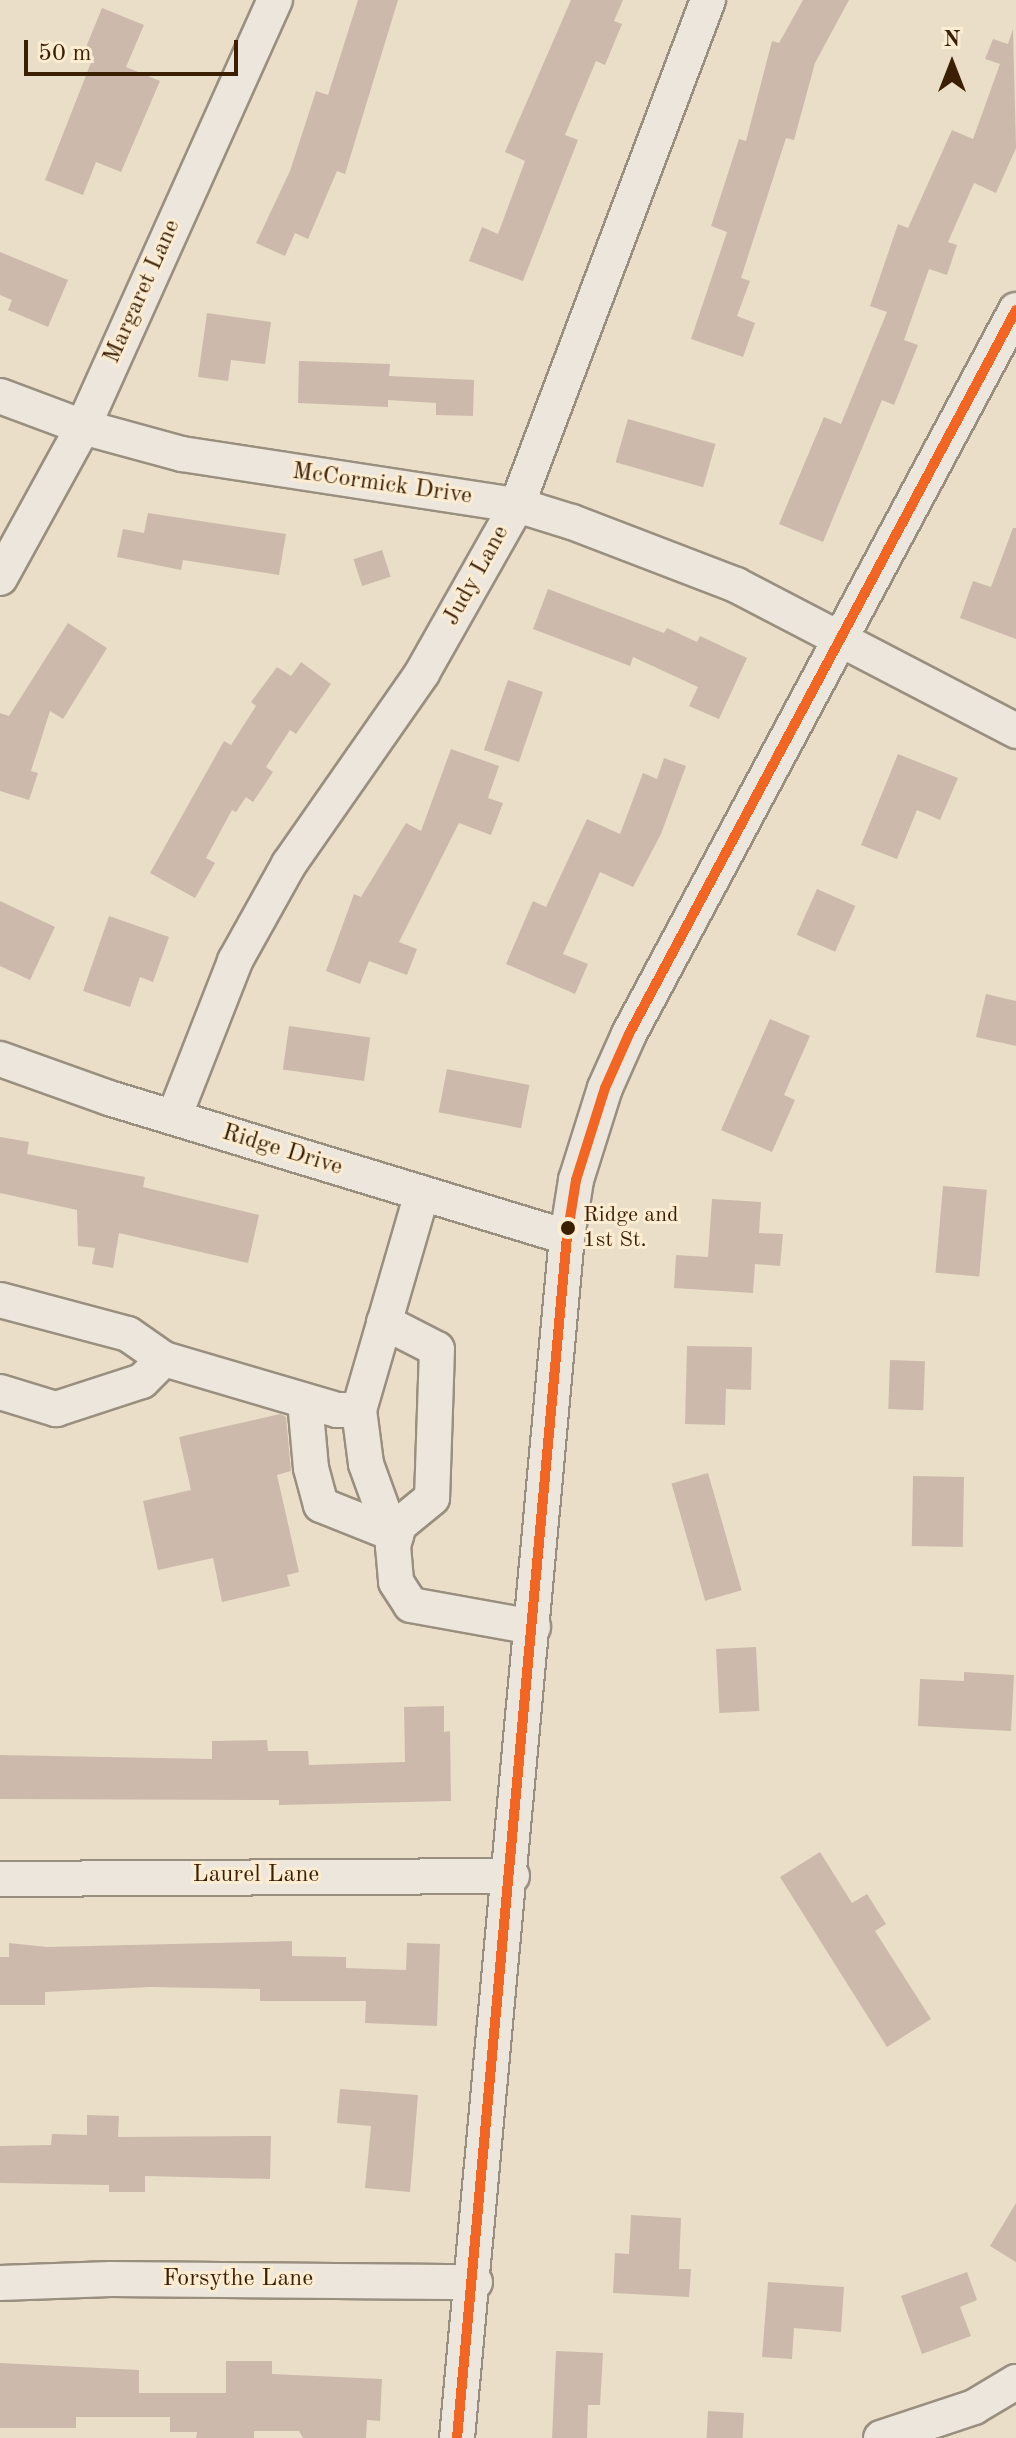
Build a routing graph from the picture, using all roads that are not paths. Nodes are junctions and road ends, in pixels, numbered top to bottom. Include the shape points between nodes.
1 (275, 0) edge
2 (708, 0) edge
3 (1016, 310) edge
4 (0, 396) edge
5 (83, 427) junction
6 (517, 505) junction
7 (0, 578) edge
8 (841, 641) junction
9 (1016, 731) edge
10 (0, 1059) edge
11 (174, 1117) junction
12 (422, 1193) junction
13 (567, 1237) junction
14 (0, 1300) edge
15 (384, 1322) junction
16 (164, 1359) junction
17 (0, 1392) edge
18 (305, 1401) junction
19 (359, 1410) junction
20 (394, 1534) junction
21 (533, 1627) junction
22 (512, 1876) junction
23 (0, 1879) edge
24 (475, 2282) junction
25 (0, 2283) edge
26 (1016, 2382) edge
27 (457, 2438) edge
28 (881, 2438) edge

1 - 5 street, Margaret Lane
2 - 6 street, Judy Lane
3 - 8 street
4 - 5 street, McCormick Drive
5 - 6 street, McCormick Drive via 246,466
5 - 7 street, Margaret Lane
6 - 8 street, McCormick Drive via 736,585
6 - 11 street, Judy Lane via 422,673 289,864 235,961
8 - 9 street, McCormick Drive
8 - 13 street via 629,1034 588,1135
10 - 11 street, Ridge Drive
11 - 12 street, Ridge Drive
12 - 13 street, Ridge Drive
12 - 15 street
13 - 21 street
14 - 16 street via 128,1334
15 - 19 street
15 - 20 street via 437,1349 432,1498
16 - 17 street via 142,1381 56,1409
16 - 18 street
18 - 19 street
18 - 20 street via 311,1468 321,1505
19 - 20 street via 366,1464
20 - 21 street via 396,1582 411,1605
21 - 22 street
22 - 23 street, Laurel Lane
22 - 24 street
24 - 25 street, Forsythe Lane
24 - 27 street
26 - 28 street via 974,2407

